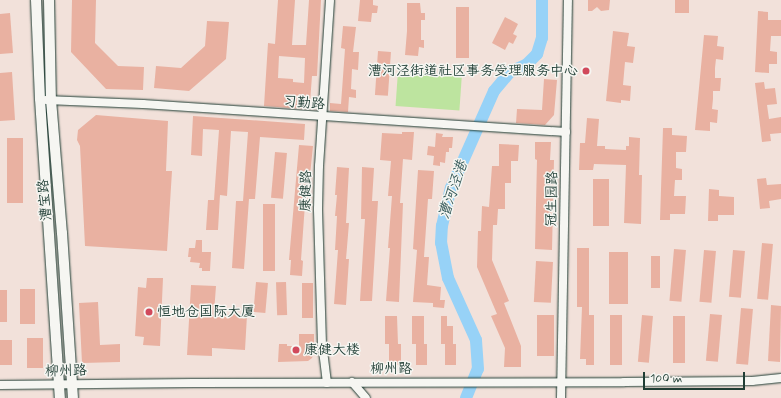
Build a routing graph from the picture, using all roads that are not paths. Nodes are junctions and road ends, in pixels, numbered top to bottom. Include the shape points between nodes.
1 (36, 0) edge
2 (49, 0) edge
3 (330, 0) edge
4 (568, 0) edge
5 (40, 99) junction
6 (51, 100) junction
7 (322, 117) junction
8 (566, 132) junction
9 (781, 378) edge
10 (352, 382) junction
11 (561, 382) junction
12 (327, 383) junction
13 (59, 384) junction
14 (72, 384) junction
15 (0, 385) edge
16 (60, 398) edge
17 (73, 398) edge
18 (366, 398) edge
19 (561, 398) edge

1 - 5 main road, 漕宝路
2 - 6 main road, 漕宝路
3 - 7 street, 康健路
4 - 8 street, 冠生园路
5 - 6 street, 习勤路
5 - 13 main road, 漕宝路
6 - 7 street, 习勤路
6 - 14 main road, 漕宝路
7 - 8 street, 习勤路
7 - 12 street, 康健路 via 318,209 322,344
8 - 11 street, 冠生园路
9 - 11 street, 柳州路 via 752,381
10 - 11 street, 柳州路
10 - 12 street, 柳州路
10 - 18 street
11 - 19 street, 冠生园路
12 - 14 street, 柳州路
13 - 14 street, 柳州路
13 - 15 street, 柳州路
13 - 16 main road, 漕宝路
14 - 17 main road, 漕宝路

